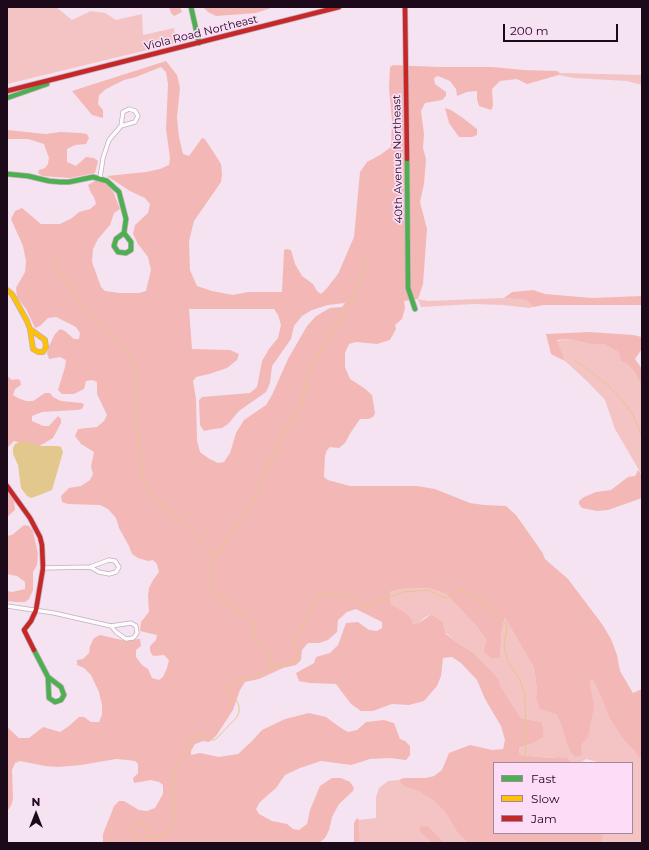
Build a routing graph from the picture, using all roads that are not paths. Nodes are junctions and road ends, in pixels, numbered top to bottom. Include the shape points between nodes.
1 (190, 7) edge
2 (339, 7) edge
3 (405, 7) edge
4 (199, 42) junction
5 (67, 77) junction
6 (7, 91) edge
7 (7, 98) edge
8 (121, 126) junction
9 (7, 174) edge
10 (100, 178) junction
11 (124, 233) junction
12 (7, 290) edge
13 (415, 309) dead end
14 (30, 329) junction
15 (7, 486) edge
16 (90, 567) junction
17 (43, 568) junction
18 (7, 606) edge
19 (36, 610) junction
20 (111, 626) junction
21 (48, 677) junction

1 - 4 street
2 - 4 street, Viola Road Northeast
3 - 13 street, 40th Avenue Northeast via 408,288
4 - 5 street, Viola Road Northeast
5 - 6 street, Viola Road Northeast
5 - 7 street, Viola Road Northeast
8 - 8 street via 135,122 137,113 132,109 123,112
8 - 10 street via 109,140
9 - 10 street via 60,182
10 - 11 street via 119,192 126,219
11 - 11 street via 116,239 114,246 118,252 126,253 131,250 131,242
12 - 14 street via 21,308
14 - 14 street via 33,349 43,352 46,347 45,340
15 - 17 street via 37,530 42,545
16 - 16 street via 110,574 116,572 119,567 116,561 109,560
16 - 17 street
17 - 19 street
18 - 19 street
19 - 20 street
19 - 21 street via 24,630
20 - 20 street via 126,639 133,638 137,633 136,626 130,622
21 - 21 street via 62,687 64,695 61,700 55,702 49,698

